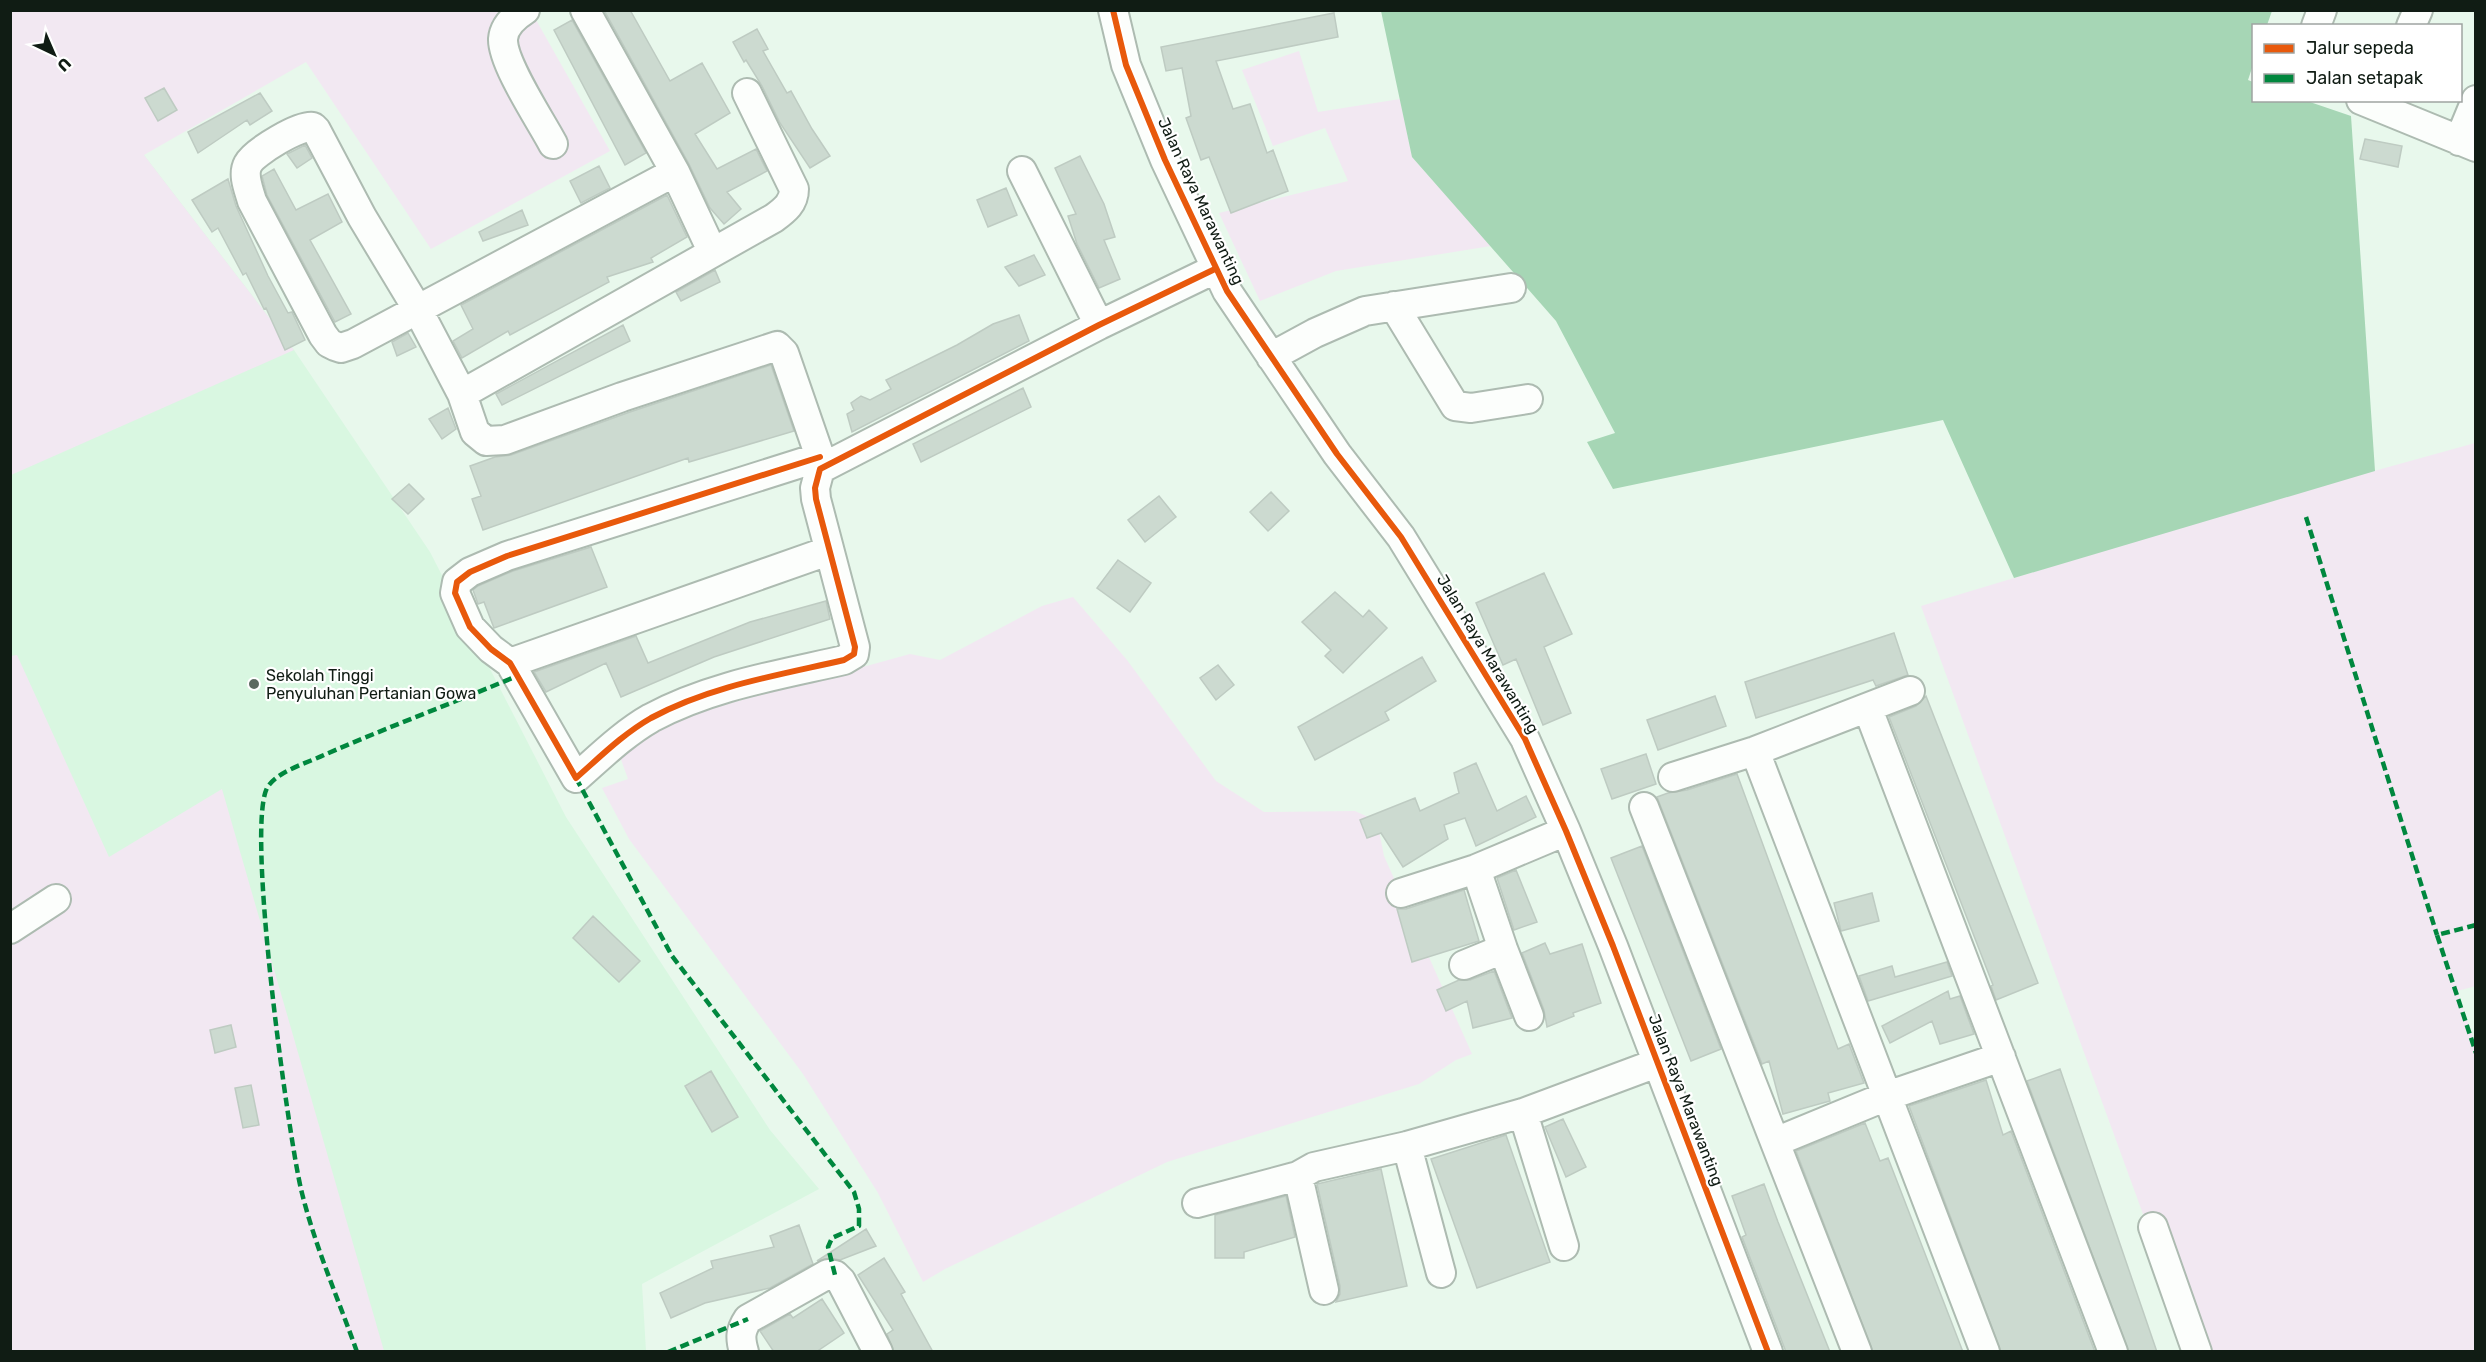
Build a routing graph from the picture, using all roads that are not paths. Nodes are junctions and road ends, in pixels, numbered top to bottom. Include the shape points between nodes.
1 (525, 10) edge
2 (585, 10) edge
3 (1113, 10) edge
4 (2418, 10) edge
5 (2412, 24) edge
6 (747, 93) dead end
7 (2475, 100) edge
8 (2373, 103) edge
9 (553, 144) dead end
10 (2467, 144) edge
11 (1022, 171) dead end
12 (675, 172) junction
13 (712, 251) junction
14 (1215, 269) junction
15 (1510, 288) dead end
16 (1394, 306) junction
17 (418, 310) junction
18 (1099, 325) junction
19 (1271, 357) junction
20 (462, 394) junction
21 (1528, 399) dead end
22 (820, 463) junction
23 (828, 551) junction
24 (510, 663) junction
25 (1910, 691) dead end
26 (1868, 709) junction
27 (1755, 751) junction
28 (1673, 777) dead end
29 (1644, 807) dead end
30 (1566, 831) junction
31 (1476, 869) junction
32 (1401, 893) dead end
33 (56, 899) dead end
34 (10, 928) edge
35 (1503, 949) junction
36 (1464, 965) dead end
37 (1529, 1016) dead end
38 (2001, 1057) junction
39 (1657, 1063) junction
40 (1887, 1096) junction
41 (1523, 1113) junction
42 (1775, 1142) junction
43 (1407, 1146) junction
44 (1298, 1176) junction
45 (1197, 1203) dead end
46 (2153, 1227) dead end
47 (1564, 1246) dead end
48 (1441, 1274) dead end
49 (1324, 1290) dead end
50 (744, 1352) edge
51 (878, 1352) edge
52 (1768, 1352) edge
53 (1857, 1352) edge
54 (1985, 1352) edge
55 (2112, 1352) edge
56 (2197, 1352) edge

1 - 9 street via 511,20 503,45
2 - 12 street
3 - 14 street, Jalan Raya Marawanting via 1126,65
4 - 5 street
6 - 13 street via 792,183 794,195 783,212
7 - 10 street
8 - 10 street
11 - 18 street
12 - 13 street
12 - 17 street
13 - 20 street
14 - 18 street
14 - 19 street, Jalan Raya Marawanting
15 - 16 street
16 - 19 street via 1354,314
16 - 21 street via 1455,406 1471,408
17 - 17 street via 313,127 303,127 252,157 246,177 252,201 329,343 346,347
17 - 20 street
18 - 22 street
19 - 30 street, Jalan Raya Marawanting via 1337,454 1401,537 1514,719
20 - 22 street via 475,432 486,441 498,441 777,346 783,349
22 - 23 street via 816,500
22 - 24 street via 516,553 461,577 455,594 461,610 479,638
23 - 24 street
23 - 24 street via 855,647 852,656 746,683 671,708 619,740 576,778
25 - 26 street
26 - 27 street
26 - 38 street
27 - 28 street
27 - 40 street
29 - 42 street
30 - 31 street
30 - 39 street, Jalan Raya Marawanting
31 - 32 street
31 - 35 street
33 - 34 street
35 - 36 street
35 - 37 street
38 - 40 street
38 - 55 street
39 - 41 street
39 - 52 street, Jalan Raya Marawanting
40 - 42 street
40 - 54 street
41 - 43 street
41 - 47 street
42 - 53 street
43 - 44 street via 1314,1167
43 - 48 street
44 - 45 street
44 - 49 street
46 - 56 street
50 - 51 street via 740,1338 748,1319 828,1274 841,1281

